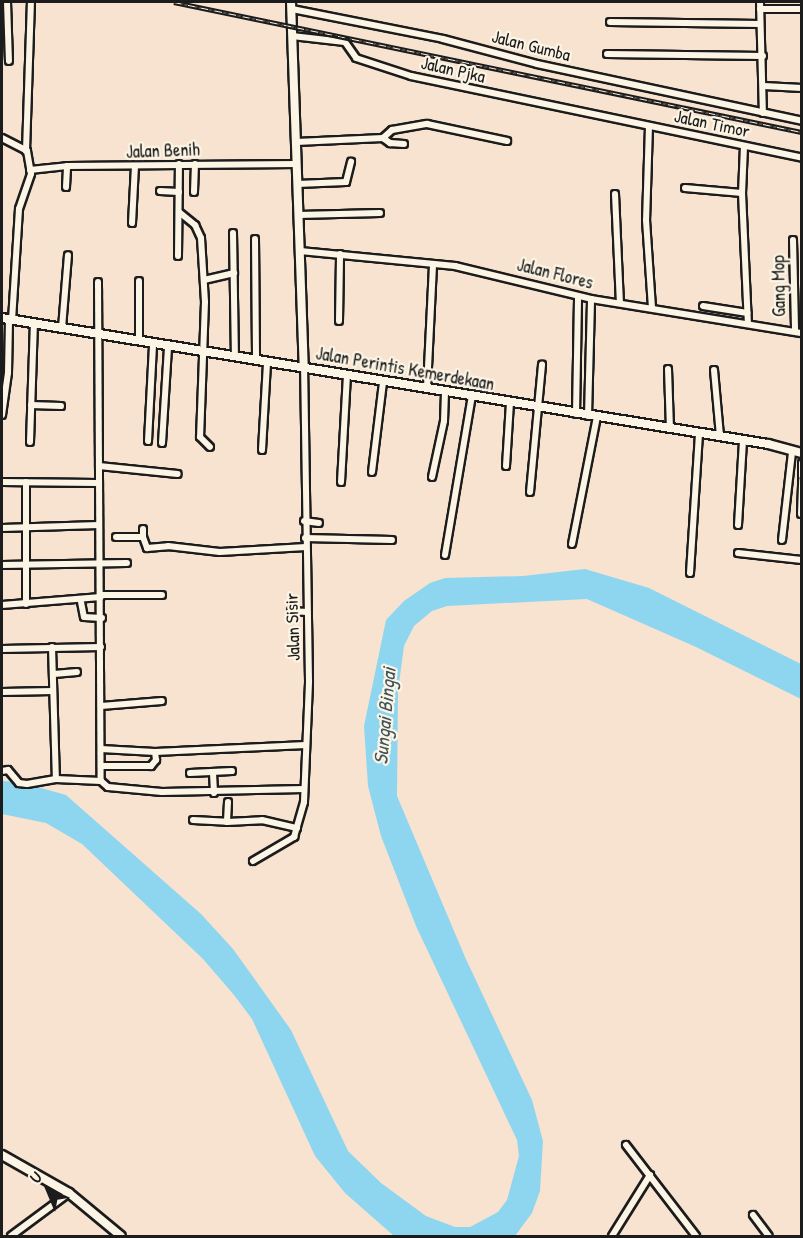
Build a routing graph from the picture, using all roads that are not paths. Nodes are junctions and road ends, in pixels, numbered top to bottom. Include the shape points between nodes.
1 (7, 2) edge
2 (31, 2) edge
3 (292, 5) edge
4 (760, 5) edge
5 (801, 9) edge
6 (610, 22) dead end
7 (760, 24) junction
8 (292, 36) junction
9 (607, 54) dead end
10 (763, 56) junction
11 (9, 61) dead end
12 (764, 86) junction
13 (801, 88) edge
14 (763, 113) junction
15 (801, 121) edge
16 (616, 122) joint
17 (649, 126) junction
18 (2, 138) edge
19 (383, 138) junction
20 (507, 141) dead end
21 (296, 142) junction
22 (404, 144) dead end
23 (744, 146) junction
24 (26, 151) junction
25 (801, 158) edge
26 (351, 162) dead end
27 (179, 164) junction
28 (195, 164) junction
29 (297, 164) junction
30 (67, 166) junction
31 (135, 166) junction
32 (30, 170) junction
33 (297, 184) junction
34 (66, 187) dead end
35 (685, 188) dead end
36 (160, 191) dead end
37 (178, 192) junction
38 (194, 192) dead end
39 (742, 193) junction
40 (615, 194) dead end
41 (179, 212) junction
42 (380, 213) dead end
43 (298, 215) junction
44 (132, 223) dead end
45 (233, 233) dead end
46 (255, 239) dead end
47 (793, 240) dead end
48 (300, 251) junction
49 (340, 254) junction
50 (68, 255) dead end
51 (178, 256) dead end
52 (434, 264) junction
53 (234, 273) junction
54 (204, 280) junction
55 (138, 281) dead end
56 (98, 282) dead end
57 (578, 297) junction
58 (591, 299) junction
59 (620, 303) junction
60 (703, 306) dead end
61 (652, 308) junction
62 (747, 313) junction
63 (8, 319) edge
64 (339, 321) dead end
65 (34, 323) junction
66 (748, 324) junction
67 (62, 328) junction
68 (798, 332) edge
69 (98, 333) junction
70 (140, 341) junction
71 (153, 344) junction
72 (168, 347) junction
73 (204, 352) junction
74 (235, 357) junction
75 (256, 360) junction
76 (267, 362) junction
77 (542, 365) dead end
78 (304, 366) junction
79 (668, 369) dead end
80 (714, 370) dead end
81 (347, 374) junction
82 (383, 382) junction
83 (428, 388) junction
84 (445, 391) junction
85 (472, 396) junction
86 (510, 402) junction
87 (31, 405) junction
88 (61, 406) dead end
89 (536, 406) junction
90 (576, 414) junction
91 (2, 415) edge
92 (597, 416) junction
93 (588, 417) junction
94 (670, 428) junction
95 (699, 433) junction
96 (720, 436) junction
97 (743, 440) junction
98 (147, 441) dead end
99 (30, 442) dead end
100 (162, 443) dead end
101 (210, 447) dead end
102 (262, 450) dead end
103 (792, 452) junction
104 (801, 453) edge
105 (801, 463) edge
106 (99, 466) junction
107 (506, 466) dead end
108 (372, 472) dead end
109 (178, 474) dead end
110 (801, 476) edge
111 (432, 477) dead end
112 (801, 480) edge
113 (2, 482) edge
114 (26, 482) junction
115 (341, 482) dead end
116 (97, 483) junction
117 (530, 492) dead end
118 (801, 514) edge
119 (304, 521) junction
120 (319, 523) dead end
121 (99, 525) junction
122 (738, 525) dead end
123 (25, 527) junction
124 (2, 528) edge
125 (143, 529) dead end
126 (116, 537) dead end
127 (143, 537) junction
128 (305, 538) junction
129 (392, 540) dead end
130 (782, 540) dead end
131 (572, 544) dead end
132 (306, 547) junction
133 (738, 553) dead end
134 (445, 555) dead end
135 (801, 560) edge
136 (100, 562) junction
137 (127, 563) dead end
138 (25, 564) junction
139 (2, 565) edge
140 (690, 573) dead end
141 (162, 595) dead end
142 (101, 596) junction
143 (81, 602) junction
144 (26, 604) junction
145 (2, 605) edge
146 (291, 611) dead end
147 (307, 612) junction
148 (102, 618) junction
149 (52, 646) junction
150 (101, 647) junction
151 (2, 649) edge
152 (77, 672) dead end
153 (54, 674) junction
154 (53, 691) junction
155 (2, 692) edge
156 (162, 701) dead end
157 (101, 706) junction
158 (306, 745) junction
159 (102, 749) junction
160 (154, 752) junction
161 (102, 766) junction
162 (2, 771) edge
163 (232, 771) dead end
164 (190, 773) dead end
165 (213, 773) junction
166 (56, 779) junction
167 (101, 781) junction
168 (304, 789) junction
169 (214, 793) junction
170 (228, 802) dead end
171 (193, 820) dead end
172 (227, 822) junction
173 (297, 828) junction
174 (253, 861) dead end
175 (626, 1145) dead end
176 (2, 1155) edge
177 (650, 1175) junction
178 (69, 1193) junction
179 (753, 1215) dead end
180 (11, 1236) edge
181 (121, 1236) edge
182 (612, 1236) edge
183 (696, 1236) edge
184 (769, 1236) edge

1 - 11 street
2 - 24 street
3 - 8 street
3 - 14 street, Jalan Gumba
4 - 5 street
4 - 7 street
6 - 7 street
7 - 10 street
8 - 16 street, Jalan Pjka via 345,42 356,58 411,76
8 - 21 street
9 - 10 street
10 - 12 street
12 - 13 street
12 - 14 street
14 - 15 street, Jalan Gumba
16 - 17 street, Jalan Timor
17 - 23 street, Jalan Timor
17 - 61 street via 646,220
18 - 24 street
19 - 20 street via 392,130 427,124
19 - 21 street
19 - 22 street
21 - 29 street
23 - 25 street, Jalan Timor
23 - 39 street
24 - 32 street
26 - 33 street via 350,179 346,182
27 - 28 street, Jalan Benih
27 - 31 street, Jalan Benih
27 - 37 street
28 - 29 street, Jalan Benih
28 - 38 street
29 - 33 street
30 - 31 street, Jalan Benih
30 - 32 street, Jalan Benih
30 - 34 street
31 - 44 street
32 - 63 street via 19,209
33 - 43 street
35 - 39 street
36 - 37 street
37 - 41 street
39 - 62 street
40 - 59 street
41 - 51 street
41 - 54 street via 199,231
42 - 43 street
43 - 48 street
45 - 53 street
46 - 75 street
47 - 68 street, Gang Mop
48 - 49 street, Jalan Flores
48 - 78 street
49 - 52 street, Jalan Flores
49 - 64 street
50 - 67 street
52 - 57 street, Jalan Flores via 505,277
52 - 83 street
53 - 54 street
53 - 74 street
54 - 73 street
55 - 70 street
56 - 69 street
57 - 58 street, Jalan Flores
57 - 90 street
58 - 59 street, Jalan Flores
58 - 93 street
59 - 61 street, Jalan Flores
60 - 62 street
61 - 66 street, Jalan Flores
62 - 66 street
63 - 65 street, Jalan Perintis Kemerdekaan
63 - 91 street via 8,373
65 - 67 street, Jalan Perintis Kemerdekaan
65 - 87 street
66 - 68 street, Jalan Flores
67 - 69 street, Jalan Perintis Kemerdekaan
69 - 70 street, Jalan Perintis Kemerdekaan
69 - 106 street
70 - 71 street, Jalan Perintis Kemerdekaan
71 - 72 street, Jalan Perintis Kemerdekaan
71 - 98 street
72 - 73 street, Jalan Perintis Kemerdekaan
72 - 100 street
73 - 74 street, Jalan Perintis Kemerdekaan
73 - 101 street via 200,437
74 - 75 street, Jalan Perintis Kemerdekaan
75 - 76 street, Jalan Perintis Kemerdekaan
76 - 78 street, Jalan Perintis Kemerdekaan
76 - 102 street
77 - 89 street
78 - 81 street, Jalan Perintis Kemerdekaan
78 - 119 street, Jalan Sisir
79 - 94 street
80 - 96 street
81 - 82 street, Jalan Perintis Kemerdekaan
81 - 115 street
82 - 83 street, Jalan Perintis Kemerdekaan
82 - 108 street
83 - 84 street, Jalan Perintis Kemerdekaan
84 - 85 street, Jalan Perintis Kemerdekaan
84 - 111 street via 444,421
85 - 86 street, Jalan Perintis Kemerdekaan
85 - 134 street
86 - 89 street, Jalan Perintis Kemerdekaan
86 - 107 street
87 - 88 street
87 - 99 street
89 - 90 street, Jalan Perintis Kemerdekaan
89 - 117 street
90 - 93 street, Jalan Perintis Kemerdekaan
92 - 93 street, Jalan Perintis Kemerdekaan
92 - 94 street, Jalan Perintis Kemerdekaan
92 - 131 street
94 - 95 street, Jalan Perintis Kemerdekaan
95 - 96 street, Jalan Perintis Kemerdekaan
95 - 140 street
96 - 97 street, Jalan Perintis Kemerdekaan
97 - 103 street, Jalan Perintis Kemerdekaan
97 - 122 street
103 - 104 street, Jalan Perintis Kemerdekaan
103 - 130 street
105 - 110 street
106 - 109 street
106 - 116 street
112 - 118 street
113 - 114 street
114 - 116 street
114 - 123 street
116 - 121 street
119 - 120 street
119 - 128 street, Jalan Sisir
121 - 123 street
121 - 136 street
123 - 124 street
123 - 138 street
125 - 127 street
126 - 127 street
127 - 132 street via 147,548 168,546 220,552
128 - 129 street
128 - 132 street, Jalan Sisir
132 - 147 street, Jalan Sisir
133 - 135 street
136 - 137 street
136 - 138 street
136 - 142 street
138 - 139 street
138 - 144 street
141 - 142 street
142 - 143 street
142 - 148 street
143 - 144 street
143 - 148 street via 84,617
144 - 145 street
146 - 147 street
147 - 158 street, Jalan Sisir
148 - 150 street
149 - 150 street
149 - 151 street
149 - 153 street
150 - 157 street
152 - 153 street
153 - 154 street
154 - 155 street
154 - 166 street
156 - 157 street
157 - 159 street
158 - 160 street
158 - 168 street, Jalan Sisir
159 - 160 street
159 - 161 street
160 - 161 street via 156,760 151,766
161 - 167 street
162 - 166 street via 8,771 19,783
163 - 165 street
164 - 165 street
165 - 169 street
166 - 167 street
167 - 169 street via 108,787
168 - 169 street
168 - 173 street, Jalan Sisir
170 - 172 street
171 - 172 street
172 - 173 street via 262,820
173 - 174 street via 288,842
175 - 177 street
176 - 178 street
177 - 182 street
177 - 183 street
178 - 180 street
178 - 181 street
179 - 184 street

